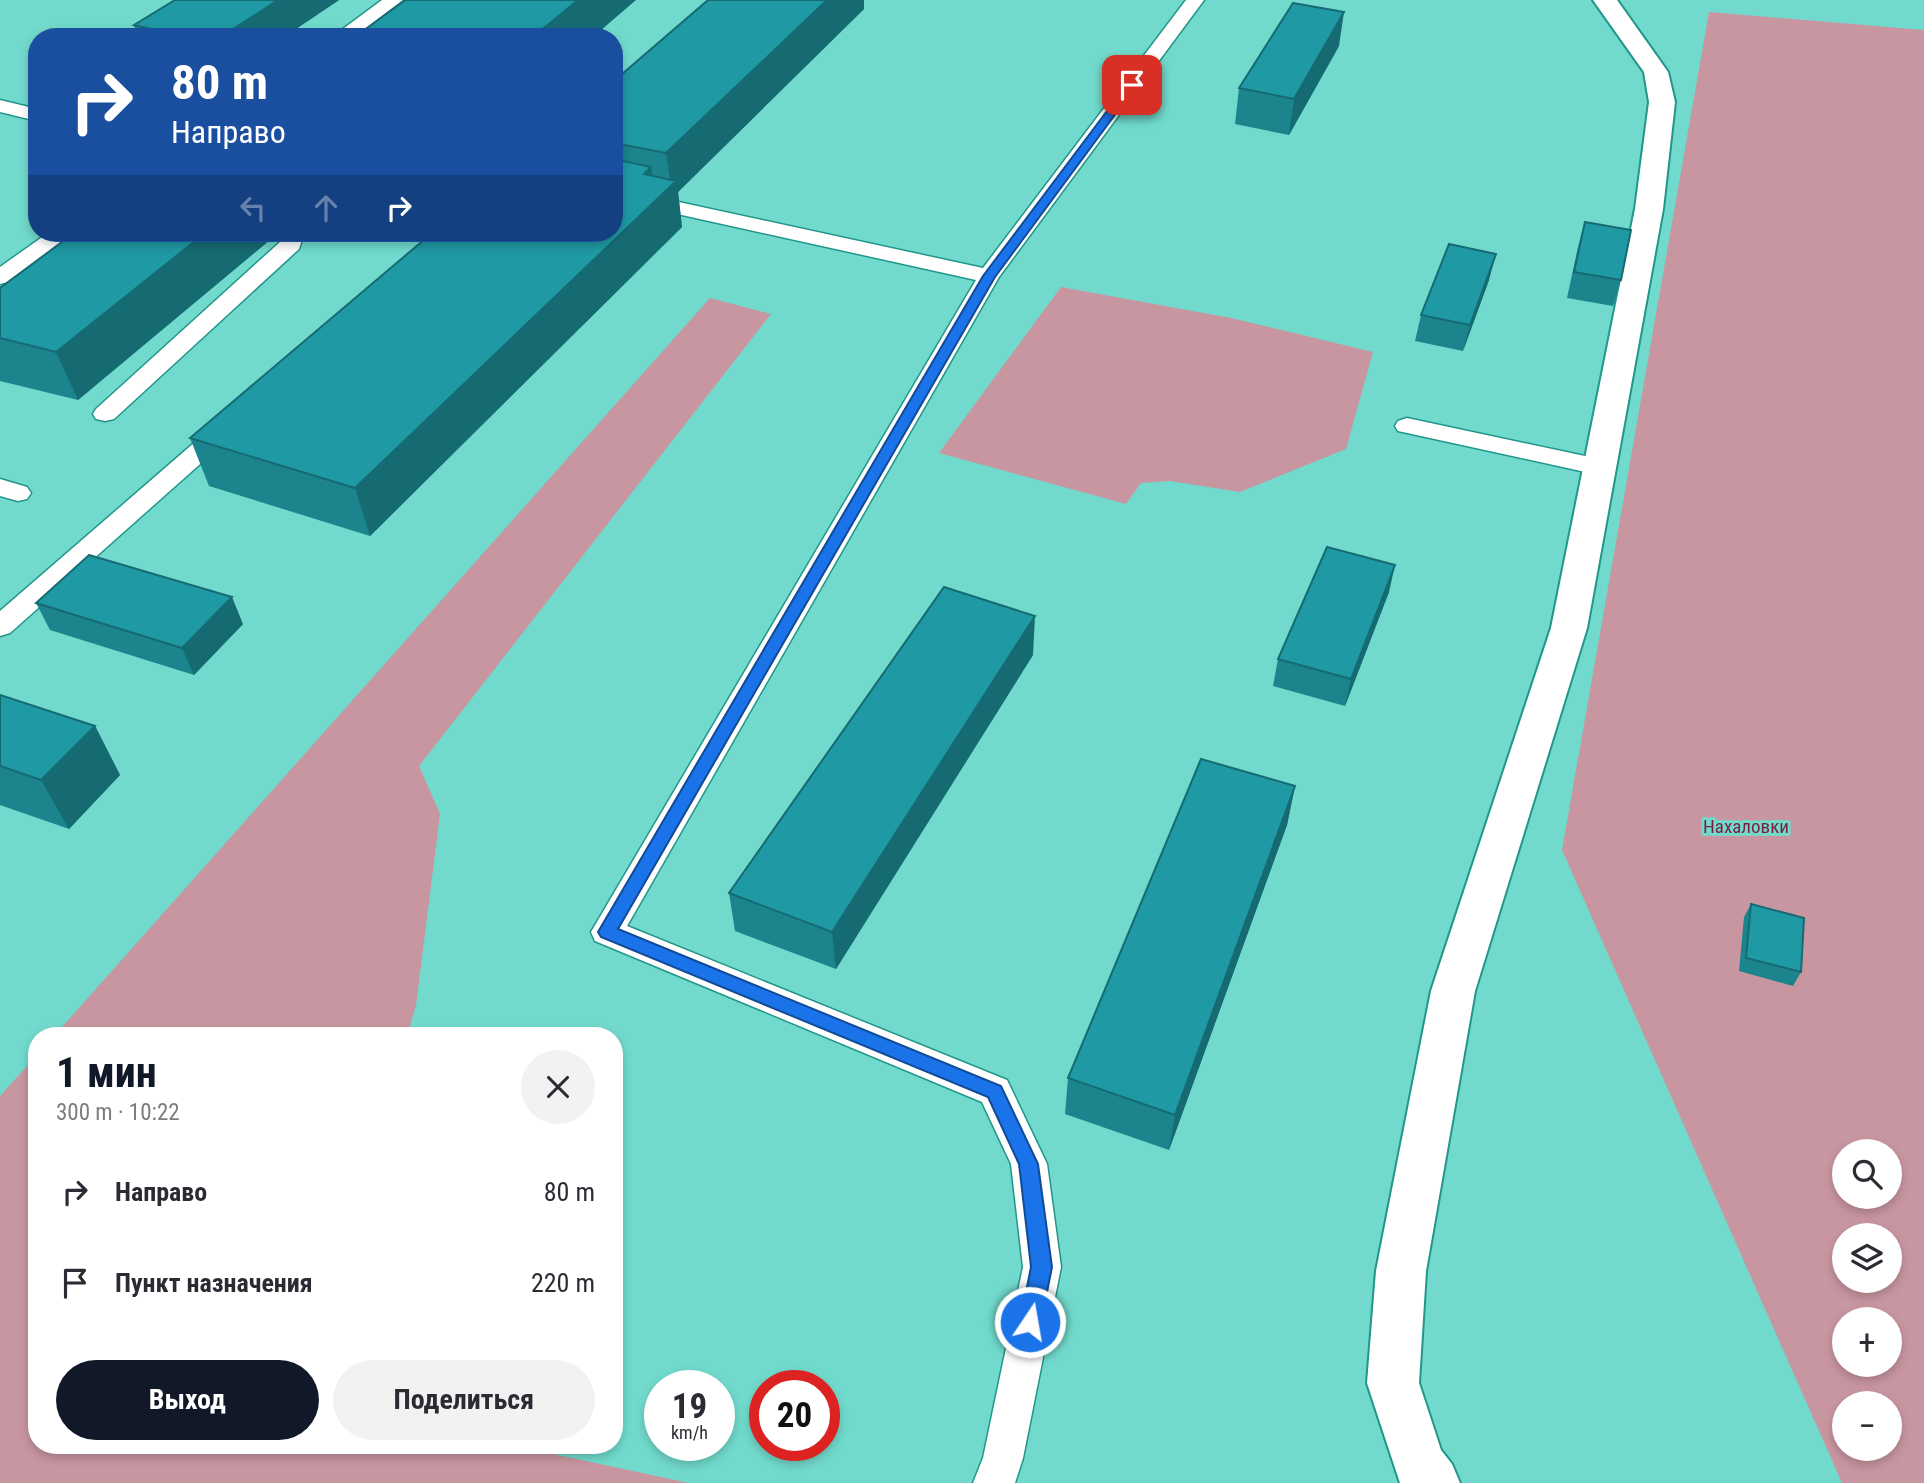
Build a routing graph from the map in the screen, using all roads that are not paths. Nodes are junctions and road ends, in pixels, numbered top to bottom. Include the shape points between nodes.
1 (394, 0) edge
2 (1195, 0) edge
3 (1605, 0) edge
4 (354, 28) edge
5 (0, 106) edge
6 (28, 113) edge
7 (623, 196) edge
8 (49, 242) edge
9 (291, 242) edge
10 (989, 276) junction
11 (0, 277) edge
12 (105, 414) dead end
13 (241, 415) edge
14 (1407, 426) dead end
15 (1599, 467) junction
16 (0, 625) edge
17 (994, 1483) edge
18 (1433, 1483) edge

1 - 4 lane
2 - 10 lane
3 - 15 street via 1656,72 1662,102 1649,209
5 - 6 lane
7 - 10 lane
8 - 11 lane
9 - 12 lane
10 - 17 lane via 607,932 995,1091 1029,1164 1042,1267
13 - 16 lane
14 - 15 lane
15 - 18 street via 1569,628 1453,991 1401,1271 1393,1383 1419,1465

